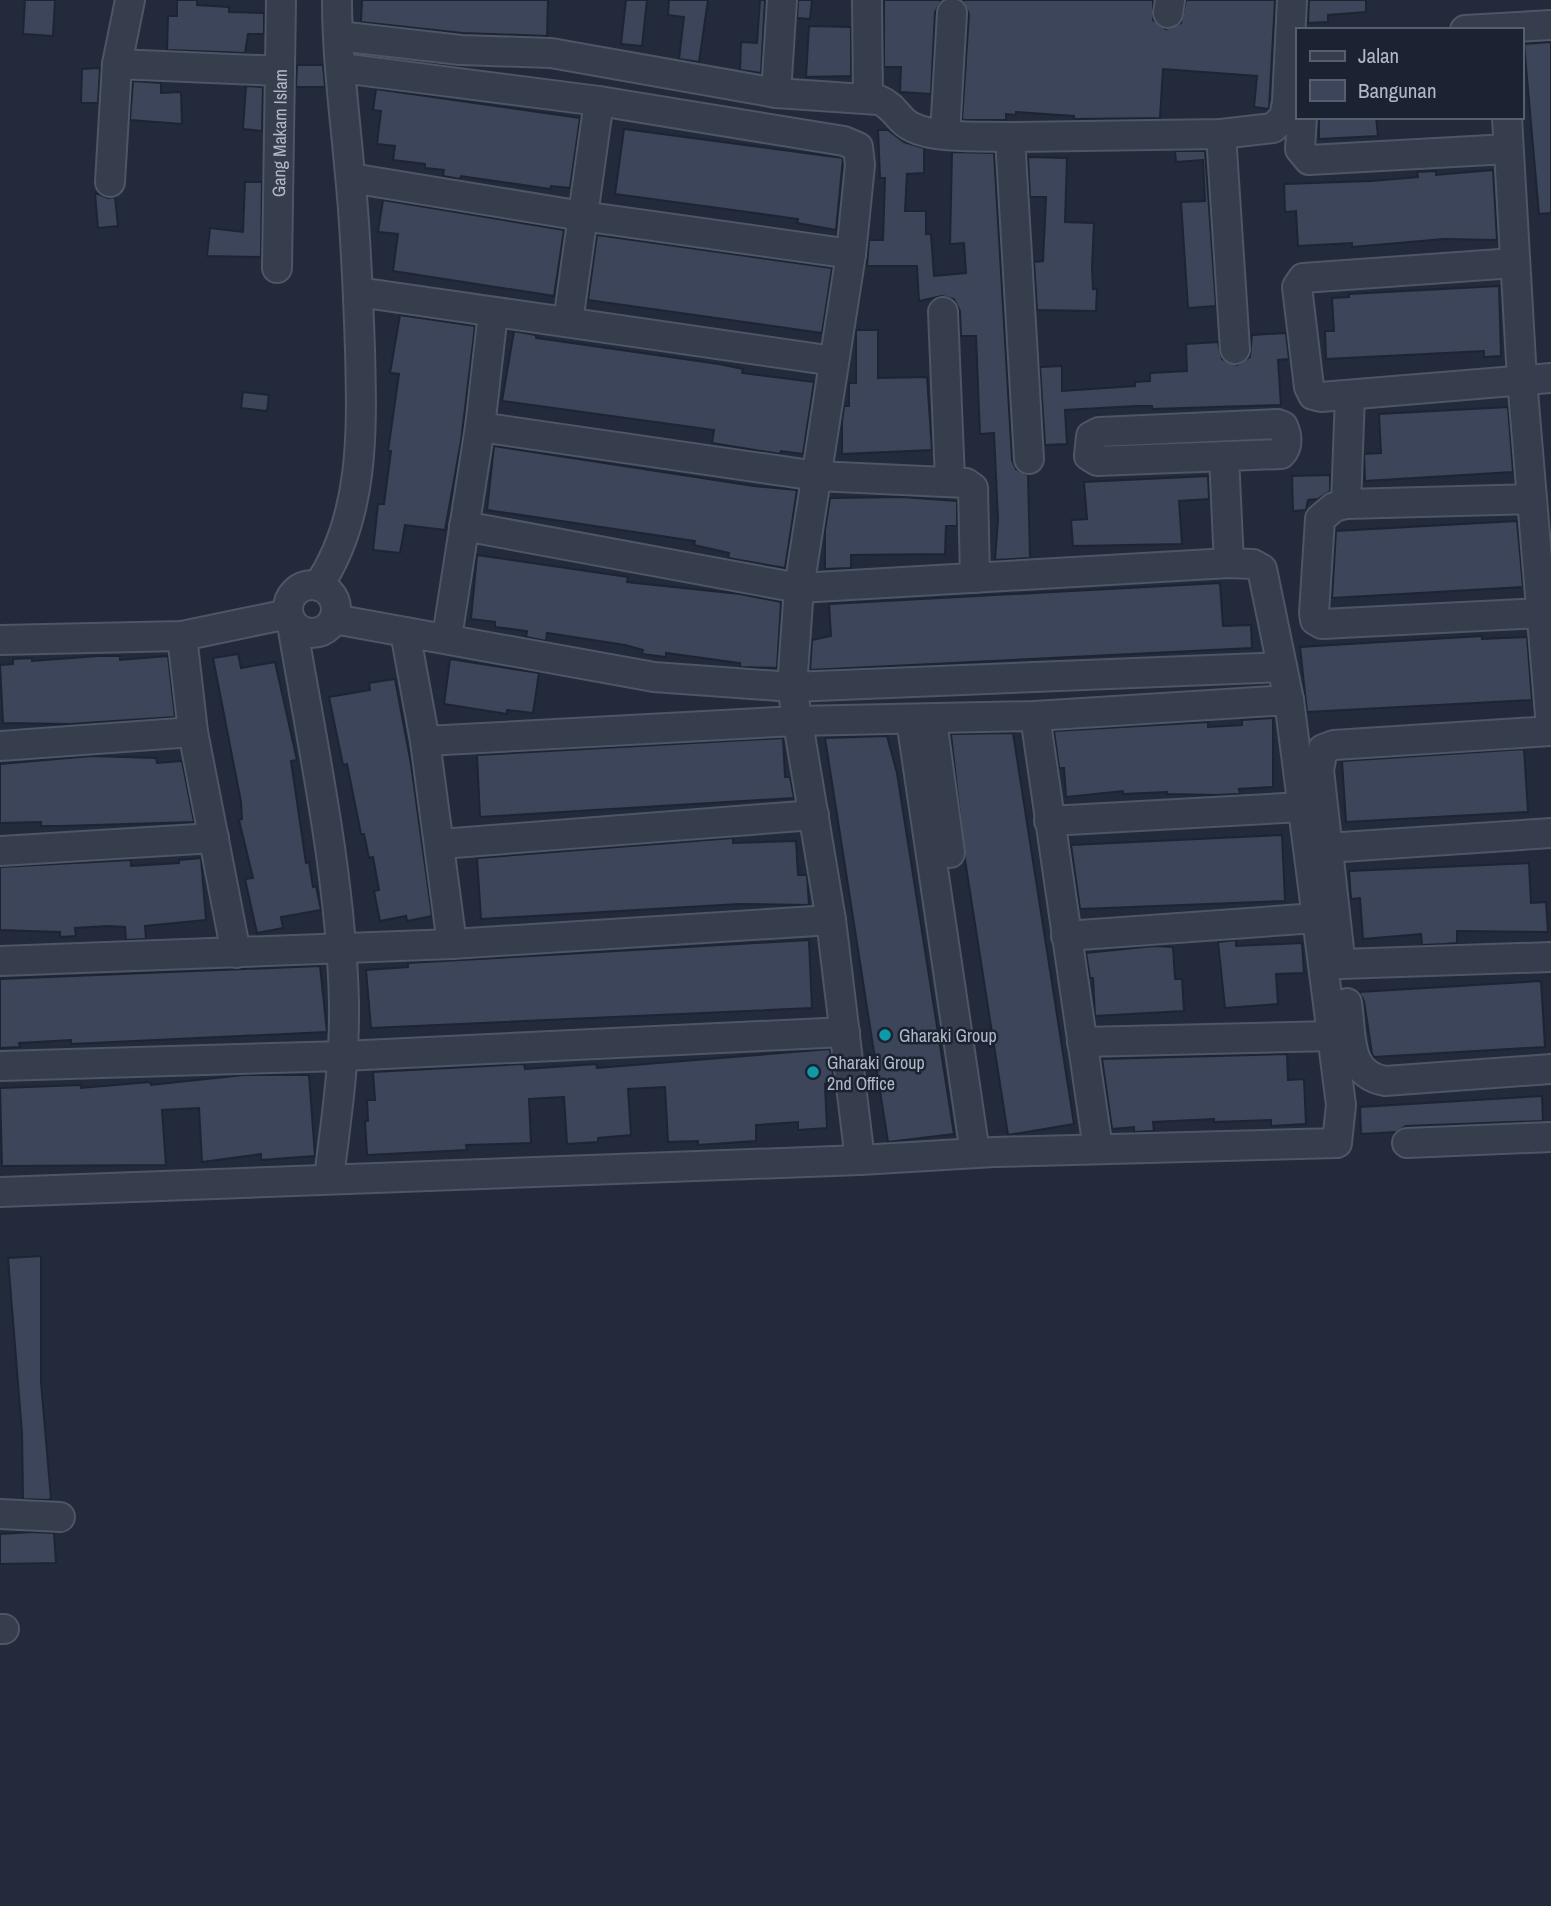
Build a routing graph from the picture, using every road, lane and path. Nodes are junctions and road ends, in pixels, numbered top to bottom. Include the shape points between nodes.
1 (130, 0) edge
2 (281, 0) edge
3 (338, 0) edge
4 (782, 0) edge
5 (867, 0) edge
6 (1292, 0) edge
7 (952, 13) dead end
8 (1551, 25) edge
9 (1505, 28) edge
10 (338, 36) junction
11 (117, 64) junction
12 (341, 68) junction
13 (280, 71) junction
14 (776, 93) junction
15 (868, 99) junction
16 (599, 101) junction
17 (1302, 119) edge
18 (1507, 119) edge
19 (945, 134) junction
20 (1221, 134) junction
21 (1010, 137) junction
22 (1508, 149) junction
23 (351, 178) junction
24 (110, 182) dead end
25 (582, 216) junction
26 (851, 254) junction
27 (1514, 263) junction
28 (277, 268) dead end
29 (358, 292) junction
30 (943, 312) dead end
31 (493, 313) junction
32 (568, 322) junction
33 (1235, 349) dead end
34 (834, 361) junction
35 (1551, 378) edge
36 (1522, 379) junction
37 (1350, 395) junction
38 (480, 427) junction
39 (1224, 457) junction
40 (1029, 460) dead end
41 (817, 476) junction
42 (950, 480) junction
43 (1532, 499) junction
44 (1346, 504) junction
45 (464, 526) junction
46 (1229, 562) junction
47 (975, 578) junction
48 (318, 586) junction
49 (799, 588) junction
50 (1543, 613) junction
51 (290, 619) junction
52 (334, 619) junction
53 (405, 632) junction
54 (182, 636) junction
55 (447, 637) junction
56 (0, 640) edge
57 (1282, 667) junction
58 (792, 687) junction
59 (1289, 700) junction
60 (1035, 716) junction
61 (922, 720) junction
62 (796, 721) junction
63 (1551, 729) edge
64 (193, 732) junction
65 (425, 741) junction
66 (0, 746) edge
67 (1302, 807) junction
68 (814, 815) junction
69 (1049, 821) junction
70 (1551, 833) edge
71 (214, 838) junction
72 (441, 844) junction
73 (1327, 848) junction
74 (0, 851) edge
75 (1315, 918) junction
76 (831, 920) junction
77 (1066, 936) junction
78 (452, 944) junction
79 (342, 947) junction
80 (236, 953) junction
81 (1551, 957) edge
82 (0, 961) edge
83 (1341, 964) junction
84 (845, 1032) junction
85 (1332, 1036) junction
86 (1082, 1042) junction
87 (343, 1056) junction
88 (0, 1066) edge
89 (1551, 1069) edge
90 (1551, 1137) edge
91 (1407, 1143) dead end
92 (1098, 1149) junction
93 (984, 1152) junction
94 (860, 1160) junction
95 (329, 1178) junction
96 (0, 1192) edge
97 (0, 1514) edge
98 (60, 1517) dead end

1 - 11 street
2 - 13 street, Gang Makam Islam
3 - 10 street
4 - 14 street
5 - 15 street
6 - 20 street via 1284,117 1273,128
7 - 19 street
8 - 9 street
10 - 12 street
10 - 14 street via 461,50 551,53
11 - 13 street
11 - 24 street
12 - 16 street
12 - 23 street
13 - 28 street, Gang Makam Islam
14 - 15 street
15 - 19 street via 892,105 911,127
16 - 25 street
16 - 26 street via 858,147
17 - 22 street via 1300,149 1310,160
18 - 22 street
19 - 21 street
20 - 21 street
20 - 33 street
21 - 40 street
22 - 27 street
23 - 25 street
23 - 29 street
25 - 26 street
25 - 32 street
26 - 34 street
27 - 36 street
27 - 37 street via 1303,278 1297,287 1309,387 1313,395 1321,397
29 - 31 street
29 - 48 street via 361,411 355,488 335,561
30 - 42 street
31 - 32 street
31 - 38 street
32 - 34 street
34 - 41 street
35 - 36 street
36 - 37 street
36 - 43 street
37 - 44 street
38 - 41 street
38 - 45 street
39 - 39 street via 1097,461 1088,456 1091,436 1099,432 1278,424 1286,433 1281,454
39 - 46 street
41 - 42 street
41 - 49 street
42 - 47 street via 973,488
43 - 44 street
43 - 50 street
44 - 50 street via 1334,507 1321,519 1314,613 1322,624
45 - 49 street
45 - 55 street
46 - 47 street
46 - 57 street via 1262,569
47 - 49 street
48 - 51 street via 297,590 288,604
48 - 52 street via 334,599
49 - 58 street
50 - 63 street
51 - 52 street via 299,631 319,633
51 - 54 street
51 - 79 street via 323,803
52 - 53 street
53 - 55 street
53 - 65 street
54 - 56 street
54 - 64 street
55 - 58 street via 653,677
57 - 58 street
57 - 59 street
58 - 62 street
59 - 60 street
59 - 67 street
60 - 61 street
60 - 69 street
61 - 62 street
61 - 93 street
62 - 65 street
62 - 68 street
63 - 73 street via 1322,749 1319,770
64 - 66 street
64 - 71 street
65 - 72 street
67 - 69 street
67 - 75 street
68 - 72 street
68 - 76 street
69 - 77 street
70 - 73 street
71 - 74 street
71 - 80 street
72 - 78 street
73 - 83 street
75 - 77 street
75 - 85 street
76 - 78 street
76 - 84 street
77 - 86 street
78 - 79 street
79 - 80 street
79 - 87 street
80 - 82 street
81 - 83 street
83 - 89 street via 1356,1065 1371,1078 1385,1081
84 - 87 street
84 - 94 street
85 - 86 street
85 - 92 street via 1342,1118 1337,1143
86 - 92 street
87 - 88 street
87 - 95 street
90 - 91 street
92 - 93 street
93 - 94 street
94 - 95 street
95 - 96 street
97 - 98 street

